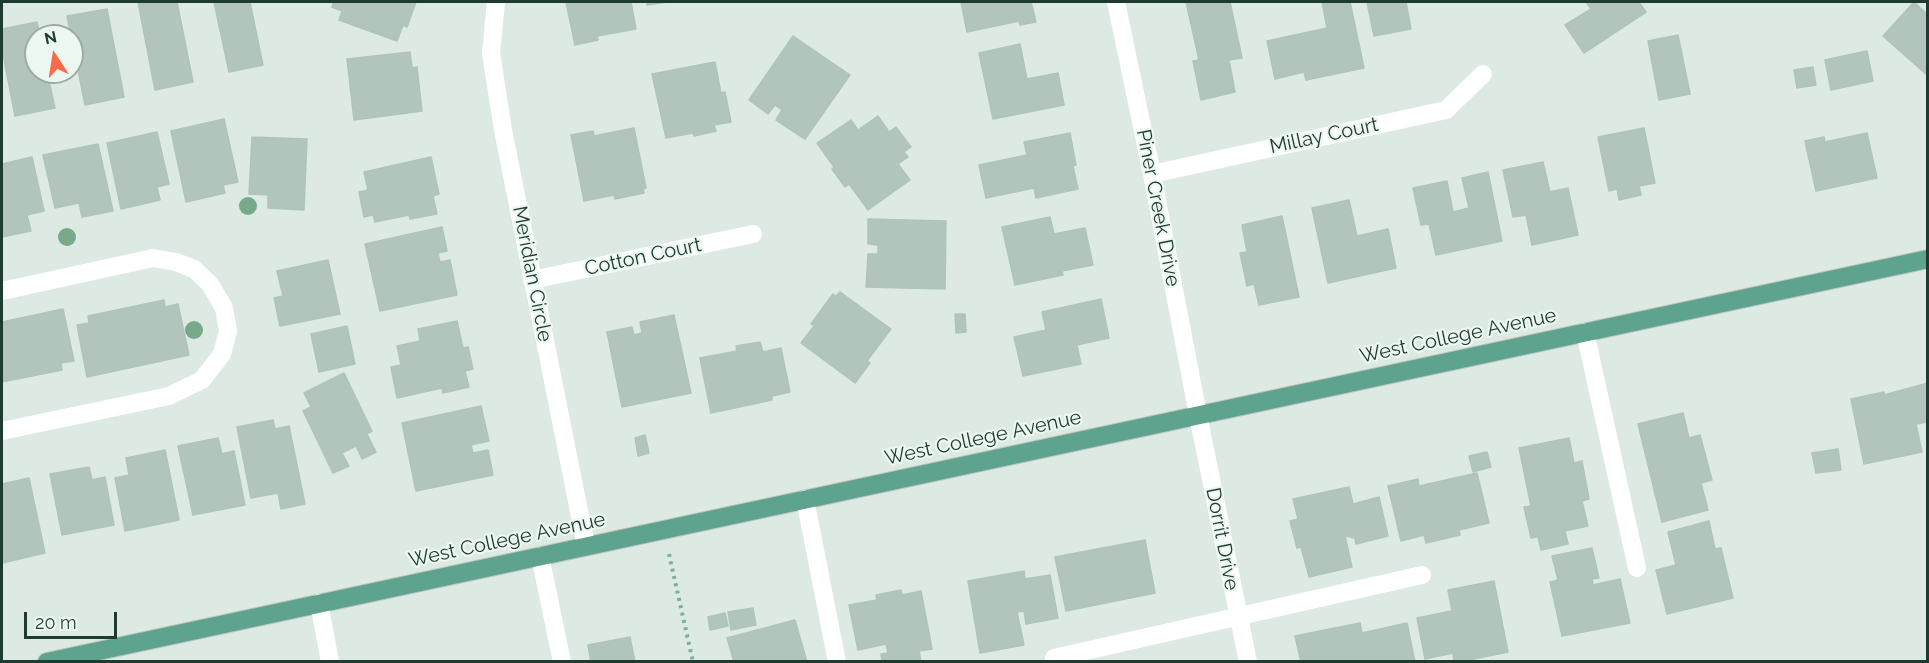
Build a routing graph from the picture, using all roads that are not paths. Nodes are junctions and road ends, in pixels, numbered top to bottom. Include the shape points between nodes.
1 (496, 2) edge
2 (1116, 2) edge
3 (1483, 74) dead end
4 (1152, 174) junction
5 (753, 234) dead end
6 (1928, 259) edge
7 (532, 280) junction
8 (2, 291) edge
9 (1585, 332) junction
10 (1198, 416) junction
11 (2, 431) edge
12 (806, 499) junction
13 (586, 546) junction
14 (540, 556) junction
15 (1637, 568) dead end
16 (1422, 575) dead end
17 (319, 603) junction
18 (1238, 616) junction
19 (82, 658) edge
20 (1054, 658) dead end
21 (47, 662) edge
22 (330, 662) edge
23 (562, 662) edge
24 (837, 662) edge
25 (1248, 662) edge

1 - 7 street, Meridian Circle via 491,53
2 - 4 street, Piner Creek Drive
3 - 4 street, Millay Court via 1446,110
4 - 10 street, Piner Creek Drive
5 - 7 street, Cotton Court
6 - 9 main road, West College Avenue
7 - 13 street, Meridian Circle
8 - 11 street via 153,258 176,262 194,269 210,284 224,308 228,331 222,354 202,380 169,396
9 - 10 main road, West College Avenue
9 - 15 street
10 - 12 main road, West College Avenue
10 - 18 street, Dorrit Drive
12 - 13 main road, West College Avenue
12 - 24 street
13 - 14 main road, West College Avenue
14 - 17 main road, West College Avenue
14 - 23 street
16 - 18 street
17 - 19 main road, West College Avenue
17 - 22 street
18 - 20 street
18 - 25 street, Dorrit Drive
19 - 21 main road, West College Avenue

